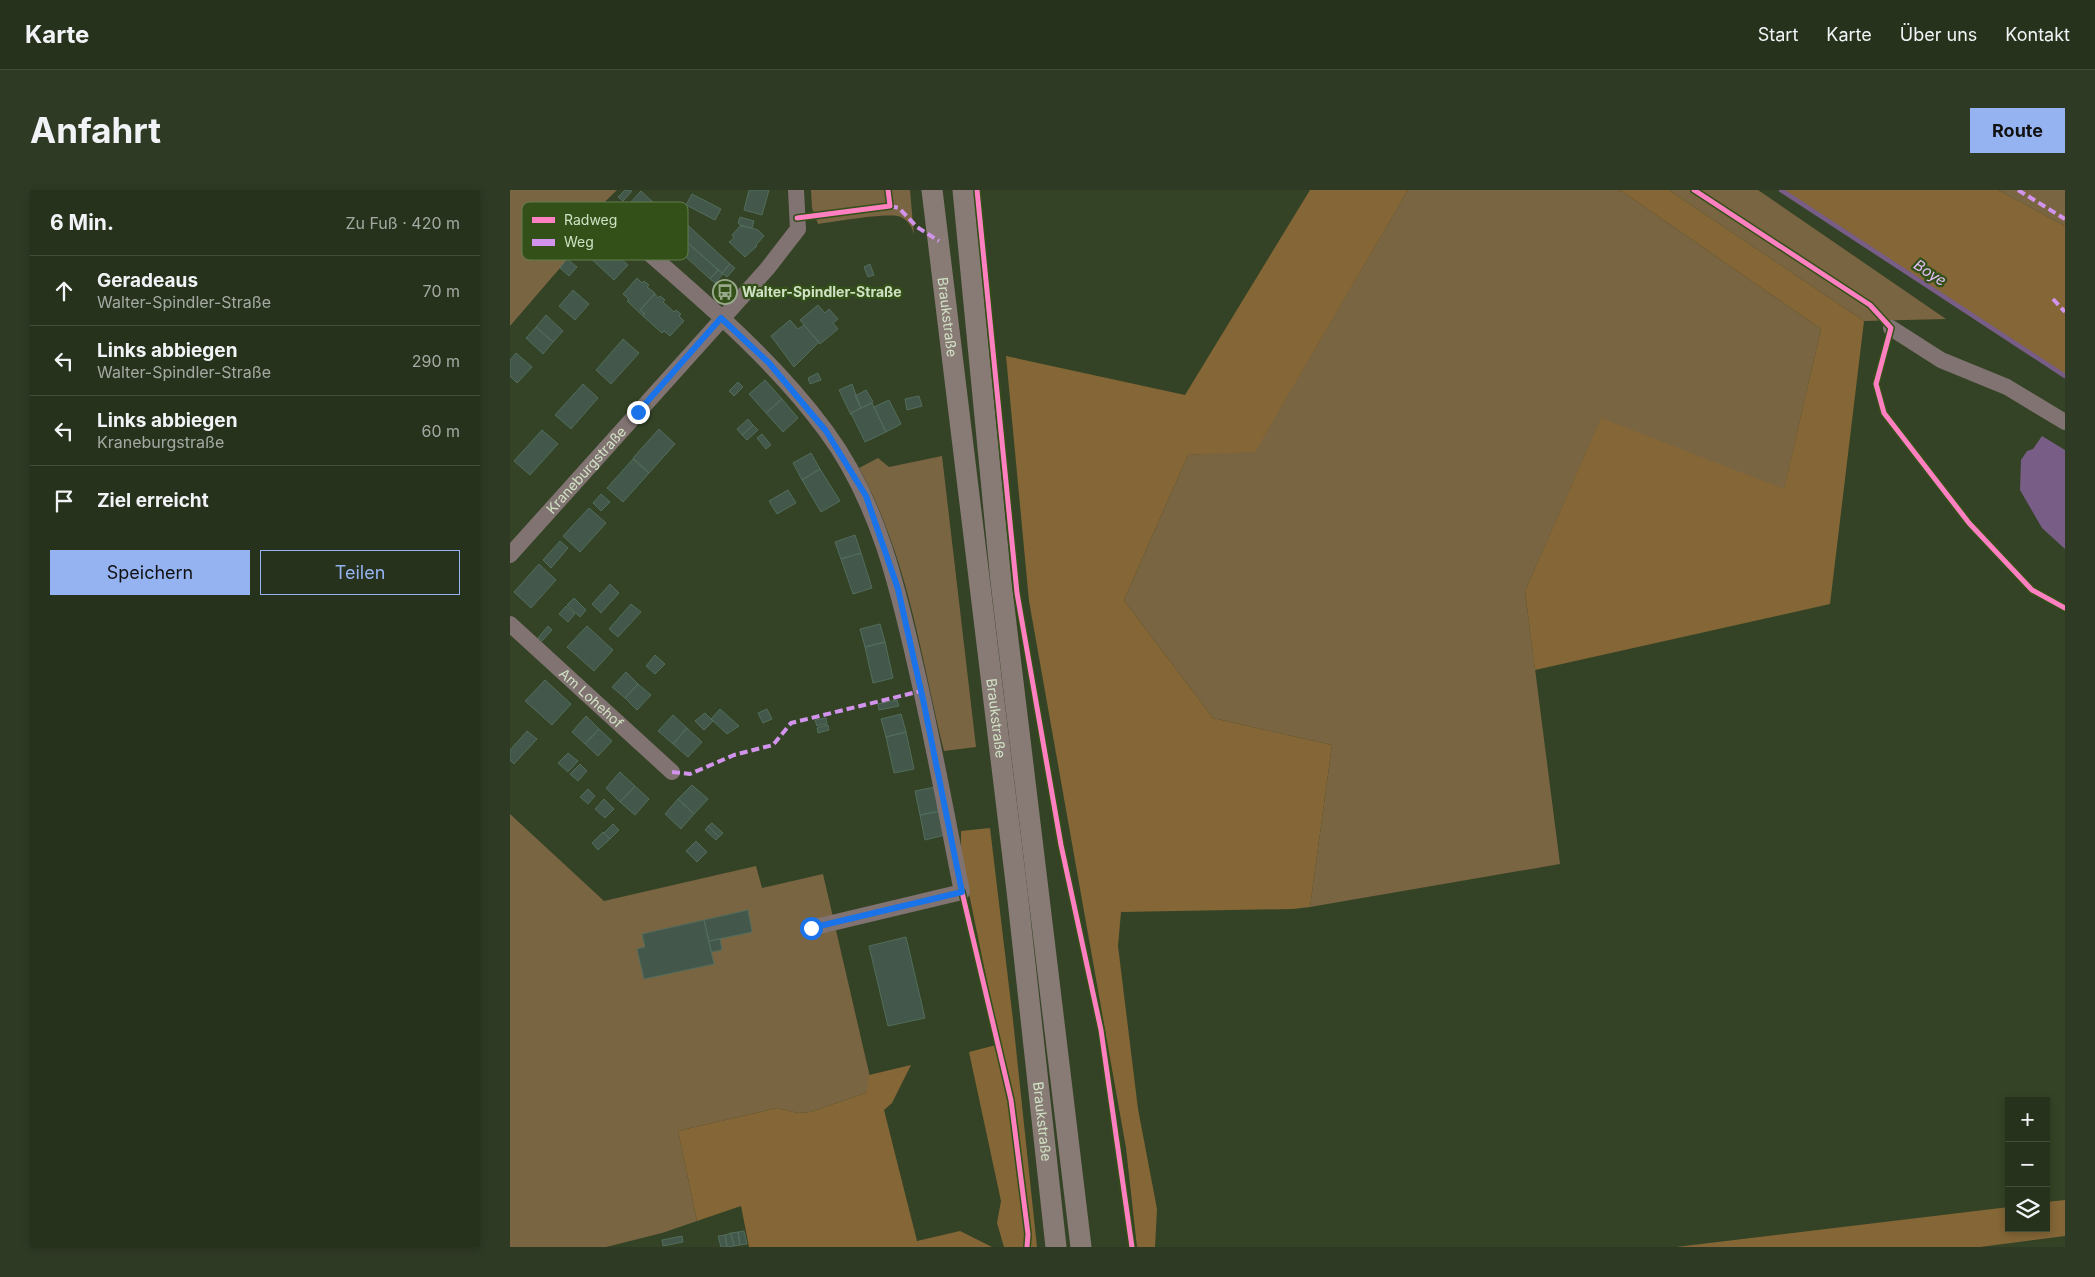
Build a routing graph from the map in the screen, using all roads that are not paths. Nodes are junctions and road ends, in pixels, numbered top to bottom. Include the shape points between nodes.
1 (796, 190) edge
2 (932, 190) edge
3 (963, 190) edge
4 (656, 260) edge
5 (721, 318) junction
6 (1891, 328) dead end
7 (2065, 422) edge
8 (510, 554) edge
9 (510, 624) edge
10 (672, 772) dead end
11 (811, 928) dead end
12 (1056, 1247) edge
13 (1081, 1247) edge

1 - 5 street, Kraneburgstraße via 798,229
2 - 12 main road, Braukstraße via 1017,891
3 - 13 main road, Braukstraße via 1001,582
4 - 5 street
5 - 8 street, Kraneburgstraße
5 - 11 street via 769,363 826,431 866,496 898,589 962,892
6 - 7 street via 1941,360 2007,387
9 - 10 street, Am Lohehof

